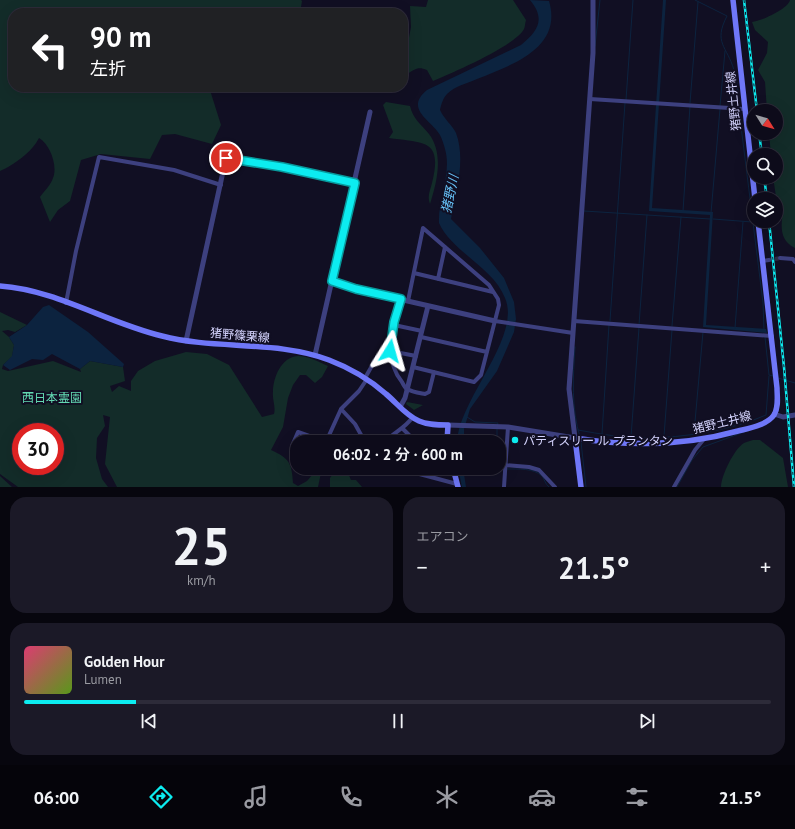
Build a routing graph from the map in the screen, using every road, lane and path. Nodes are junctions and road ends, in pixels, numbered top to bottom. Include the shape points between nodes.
1 (594, 0) edge
2 (733, 0) edge
3 (590, 99) junction
4 (745, 110) junction
5 (370, 112) dead end
6 (355, 183) junction
7 (221, 185) junction
8 (754, 192) edge
9 (759, 228) edge
10 (446, 247) junction
11 (780, 258) tunnel mouth
12 (769, 260) tunnel mouth
13 (762, 261) junction
14 (795, 262) edge
15 (414, 273) junction
16 (438, 279) junction
17 (332, 281) junction
18 (0, 286) edge
19 (494, 292) junction
20 (401, 299) junction
21 (408, 300) junction
22 (66, 303) junction
23 (428, 306) junction
24 (574, 321) junction
25 (498, 322) junction
26 (394, 324) junction
27 (573, 333) junction
28 (421, 334) junction
29 (772, 336) junction
30 (186, 341) junction
31 (390, 351) junction
32 (487, 352) junction
33 (315, 355) junction
34 (416, 356) junction
35 (377, 357) dead end
36 (413, 367) junction
37 (434, 372) junction
38 (366, 378) junction
39 (408, 390) junction
40 (400, 407) junction
41 (341, 409) junction
42 (774, 414) junction
43 (795, 415) edge
44 (412, 418) junction
45 (448, 425) junction
46 (508, 427) junction
47 (403, 429) junction
48 (297, 435) edge
49 (306, 435) edge
50 (329, 435) edge
51 (361, 435) edge
52 (395, 435) edge
53 (409, 435) edge
54 (447, 435) edge
55 (575, 438) junction
56 (704, 439) junction
57 (506, 465) joint
58 (421, 475) edge
59 (455, 475) edge
60 (505, 475) edge
61 (458, 486) edge
62 (504, 487) edge
63 (555, 487) edge
64 (581, 487) edge
65 (674, 487) edge

1 - 3 street
2 - 4 main road, 猪野土井線
3 - 4 street
3 - 24 street
4 - 8 main road, 猪野土井線
5 - 6 street
6 - 7 street via 226,158
6 - 17 street
7 - 22 street via 174,170 99,157
7 - 30 street
9 - 13 main road
10 - 15 street via 423,228
10 - 16 street
10 - 19 street
11 - 14 street via 793,259
12 - 13 street
13 - 29 main road
15 - 16 street
15 - 21 street
16 - 19 street
17 - 20 street
17 - 33 street
18 - 22 main road, 猪野篠栗線 via 28,290
19 - 25 street via 499,305
20 - 21 street
20 - 26 street
21 - 23 street
22 - 30 main road, 猪野篠栗線 via 147,332
23 - 25 street
23 - 28 street
24 - 27 street
24 - 29 street
25 - 27 street
25 - 32 street
26 - 28 street
26 - 31 street
27 - 55 street via 569,389
28 - 32 street
28 - 34 street
29 - 42 main road via 777,402
30 - 33 main road, 猪野篠栗線 via 288,350
31 - 34 street
31 - 39 street via 396,375
32 - 37 street via 482,375 477,381
33 - 38 main road, 猪野篠栗線
34 - 36 street
35 - 38 street
36 - 37 street
36 - 39 street
37 - 39 street via 429,392 425,394
38 - 40 main road, 猪野篠栗線
38 - 41 street via 359,391
39 - 40 street
40 - 44 main road, 猪野篠栗線
41 - 50 street
41 - 51 street
42 - 43 street via 783,417
42 - 56 main road, 猪野土井線 via 761,424
44 - 45 main road, 猪野篠栗線 via 428,424
44 - 47 street
45 - 46 street
45 - 54 main road
46 - 55 street
46 - 57 street
47 - 52 street
47 - 53 street
48 - 49 street via 298,432
55 - 56 main road, 猪野土井線 via 633,444
55 - 64 main road
56 - 65 street
57 - 63 street via 539,470
58 - 61 street
59 - 61 main road
60 - 62 street

